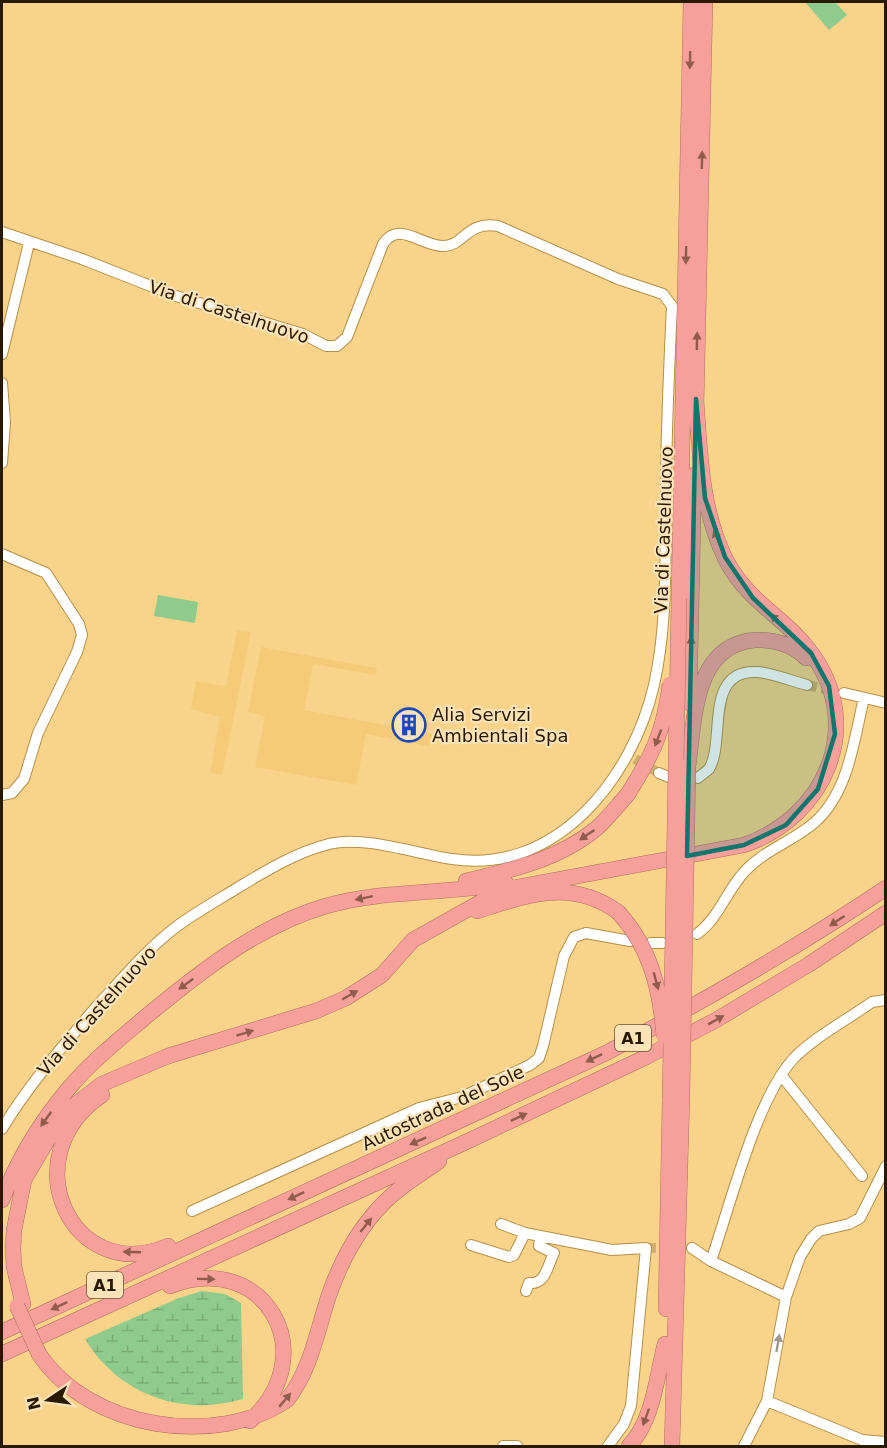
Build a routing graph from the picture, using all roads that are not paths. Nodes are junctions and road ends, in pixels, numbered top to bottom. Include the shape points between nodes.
1 (691, 2) edge
2 (705, 2) edge
3 (2, 232) edge
4 (29, 243) junction
5 (2, 354) edge
6 (2, 383) edge
7 (696, 399) junction
8 (2, 463) edge
9 (2, 554) edge
10 (678, 598) junction
11 (807, 685) tunnel mouth
12 (844, 693) tunnel mouth
13 (864, 698) junction
14 (885, 703) edge
15 (693, 772) junction
16 (659, 773) tunnel mouth
17 (670, 778) dead end
18 (2, 795) edge
19 (885, 888) edge
20 (422, 892) junction
21 (885, 913) edge
22 (445, 922) junction
23 (697, 934) dead end
24 (630, 941) dead end
25 (885, 1000) edge
26 (149, 1063) junction
27 (781, 1075) junction
28 (676, 1097) junction
29 (2, 1129) edge
30 (466, 1142) junction
31 (29, 1144) junction
32 (885, 1166) edge
33 (862, 1176) dead end
34 (2, 1200) edge
35 (192, 1211) dead end
36 (501, 1224) dead end
37 (525, 1233) junction
38 (208, 1237) junction
39 (540, 1238) junction
40 (471, 1245) dead end
41 (692, 1248) tunnel mouth
42 (711, 1261) junction
43 (526, 1291) dead end
44 (786, 1298) junction
45 (112, 1303) junction
46 (20, 1305) junction
47 (2, 1332) edge
48 (665, 1344) junction
49 (42, 1352) junction
50 (2, 1354) edge
51 (767, 1401) junction
52 (167, 1440) dead end
53 (215, 1440) dead end
54 (885, 1442) edge
55 (864, 1443) edge
56 (503, 1446) edge
57 (517, 1446) edge
58 (608, 1446) edge
59 (630, 1446) edge
60 (662, 1446) edge
61 (673, 1446) edge
62 (744, 1446) edge

1 -> 10 highway
7 -> 2 highway
3 - 4 street, Via di Castelnuovo
4 - 5 street
4 - 29 street, Via di Castelnuovo via 332,347 347,337 383,244 388,236 399,232 444,246 477,226 498,226 609,275 663,294 670,300 662,624 654,686 632,756 574,824 545,842 512,855 453,860 413,850 332,843 266,870 175,927 129,970 24,1093
6 - 8 street
15 -> 7 highway
22 -> 7 highway via 494,894 516,887 744,845 774,833 809,803 818,789 832,751 835,716 829,686 812,653 745,589 725,557 707,507
9 - 18 street via 46,573 82,635 38,733 24,779 12,793
10 -> 20 highway, bridge via 665,721 651,759 628,794 597,828 567,848 532,864
10 - 28 highway, bridge
11 - 15 street via 757,672 733,681 725,688 719,704 708,770
12 - 13 street
13 - 14 street
13 - 23 street via 848,765 836,794 816,821 746,870 709,926
15 - 20 highway via 702,680 720,654 736,645 763,640 791,646 815,668 827,697 831,734 823,767 806,801 763,834 715,847 487,887
15 - 28 highway, bridge
16 - 17 street
19 -> 38 highway, Autostrada del Sole / A1 via 796,948 606,1053
20 -> 31 highway via 378,895 326,906 285,921 234,950 182,987 70,1086
30 -> 21 highway, A1 via 716,1020
26 -> 22 highway via 346,998 382,975 413,940
22 -> 28 highway, bridge via 555,891 590,895 618,912 639,938 658,984
24 - 35 street via 586,933 574,937 564,956 539,1058 530,1065 462,1097 419,1108
25 - 27 street via 872,1002 806,1048
38 -> 26 highway via 196,1234 155,1251 111,1249 84,1234 71,1221 58,1195 56,1163 60,1144 73,1122 96,1099
26 - 46 highway via 88,1093 57,1124 33,1160 22,1186 14,1230
27 - 33 street
27 - 42 street via 761,1115
28 - 48 highway
28 - 61 highway
30 - 45 highway, A1
53 -> 30 highway via 258,1424 286,1400 307,1365 336,1278 361,1229 391,1196
31 - 34 highway via 15,1165
31 - 46 highway via 13,1190 6,1230 7,1264
32 - 44 street via 861,1218 819,1231 810,1239
36 - 37 street
37 - 39 street
37 - 40 street via 514,1255 509,1257
38 -> 47 highway, Autostrada del Sole / A1
39 - 43 street via 539,1246 554,1252 543,1279 529,1283
39 - 58 street via 612,1250 646,1248 631,1406 621,1430
41 - 42 street
42 - 44 street
51 -> 44 street
45 -> 49 highway via 123,1307 196,1278 222,1279 241,1285 264,1302 279,1326 284,1358 275,1392 248,1422 228,1431 183,1436 142,1426 96,1402
45 - 50 highway, A1
46 - 49 highway
48 -> 59 highway via 652,1401 642,1429
48 - 60 highway
49 - 52 highway via 62,1384 89,1406 137,1432
51 - 55 street
51 - 62 street
54 - 55 street
56 - 57 street

